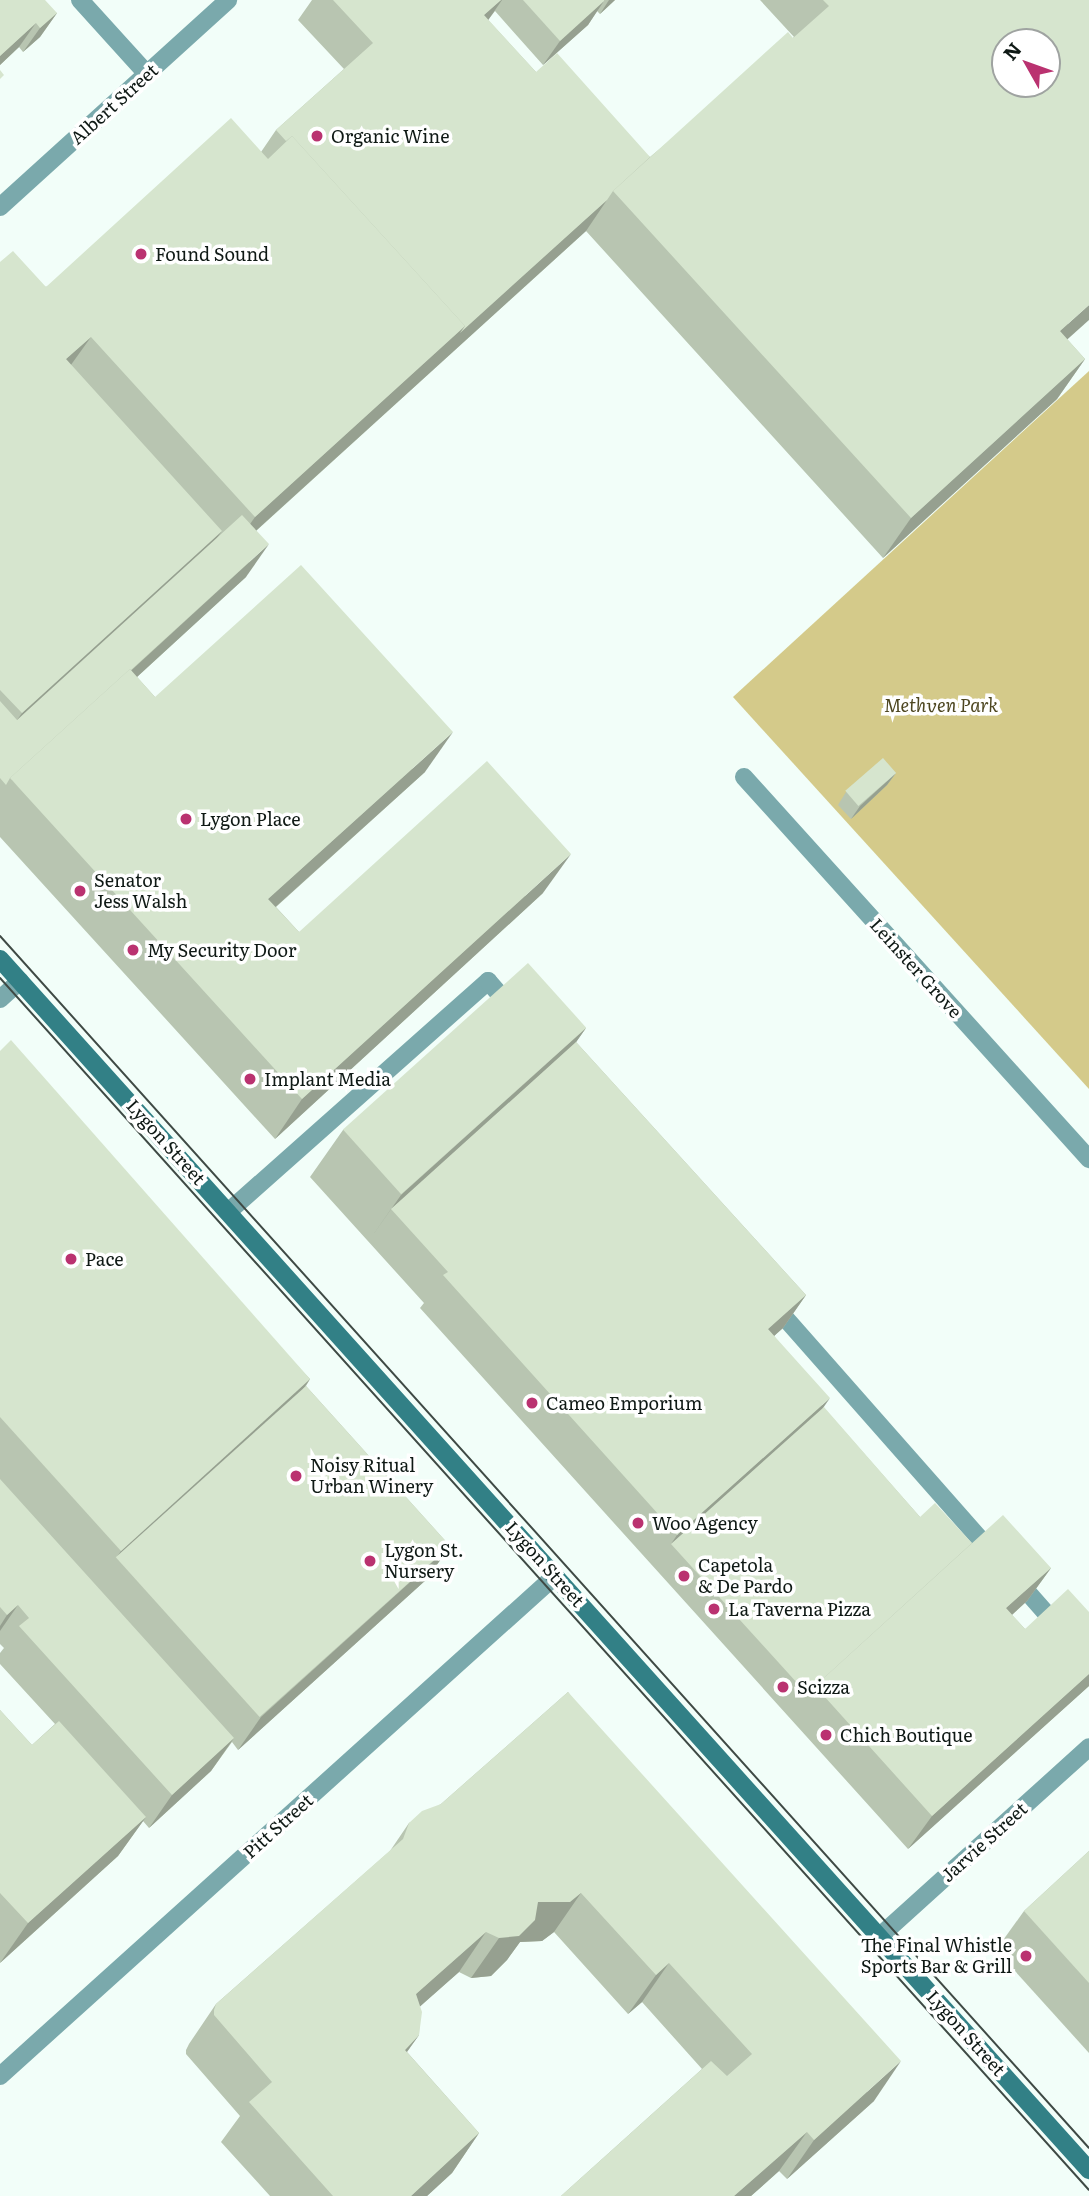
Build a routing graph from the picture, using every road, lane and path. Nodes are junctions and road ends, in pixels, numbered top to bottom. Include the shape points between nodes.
1 (80, 0) edge
2 (228, 0) edge
3 (147, 74) junction
4 (0, 207) edge
5 (744, 777) dead end
6 (0, 959) edge
7 (20, 981) junction
8 (0, 999) edge
9 (525, 1023) edge
10 (1089, 1159) edge
11 (228, 1212) junction
12 (756, 1285) edge
13 (555, 1576) junction
14 (1089, 1662) edge
15 (1089, 1747) edge
16 (879, 1937) junction
17 (0, 2076) edge
18 (1089, 2170) edge

1 - 3 street
2 - 3 street, Albert Street
3 - 4 street, Albert Street
5 - 10 street, Leinster Grove
6 - 7 street, Lygon Street
7 - 8 street
7 - 11 street, Lygon Street
9 - 11 street via 488,981
11 - 13 street, Lygon Street
12 - 14 street
13 - 16 street, Lygon Street
13 - 17 street, Pitt Street
15 - 16 street, Jarvie Street
16 - 18 street, Lygon Street

